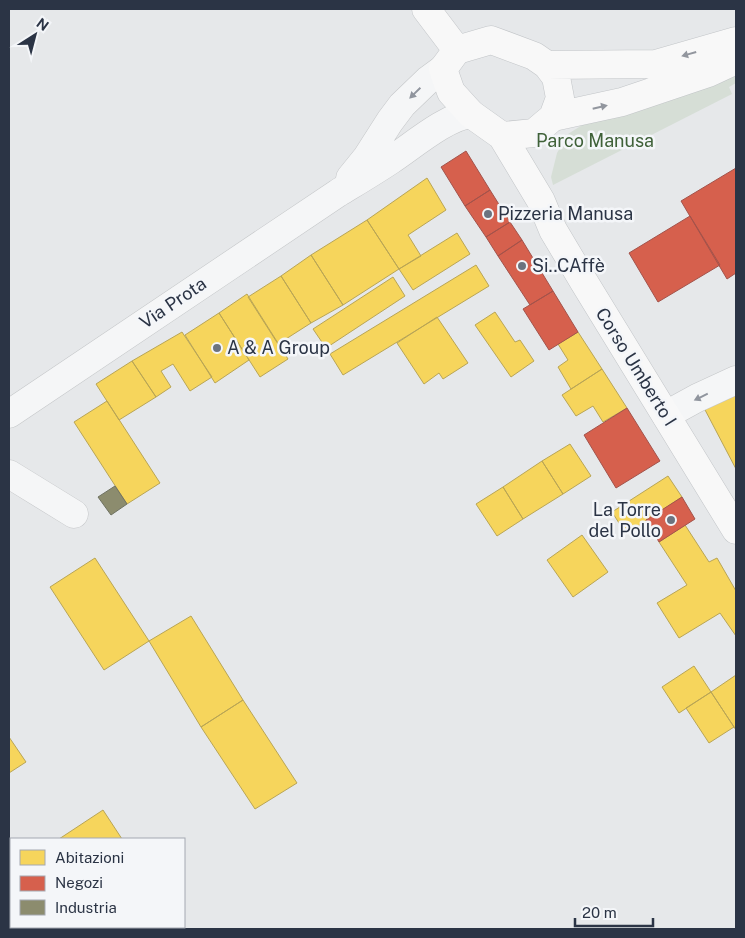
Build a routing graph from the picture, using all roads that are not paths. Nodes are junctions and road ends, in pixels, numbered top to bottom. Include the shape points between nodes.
1 (426, 9) edge
2 (736, 41) edge
3 (450, 60) junction
4 (736, 60) edge
5 (547, 65) junction
6 (471, 114) junction
7 (544, 125) junction
8 (502, 136) junction
9 (338, 193) junction
10 (541, 201) junction
11 (736, 380) edge
12 (9, 414) edge
13 (666, 415) junction
14 (9, 474) edge
15 (74, 514) dead end
16 (736, 530) edge

1 - 3 main road, Corso Umberto I
2 -> 5 main road via 656,64
3 - 5 main road via 491,40 534,56
3 - 6 main road, Corso Umberto I via 451,92
3 -> 9 street via 402,105
7 -> 4 main road via 708,73
5 - 7 main road, Corso Umberto I via 556,77 560,98
6 - 8 main road, Corso Umberto I
6 - 9 street, Via Prota via 452,119
7 - 8 main road
7 - 10 main road, Corso Umberto I
8 - 10 main road, Corso Umberto I
9 - 12 street, Via Prota
10 - 13 main road, Corso Umberto I via 554,230
11 -> 13 street
13 - 16 main road, Corso Umberto I
14 - 15 street

